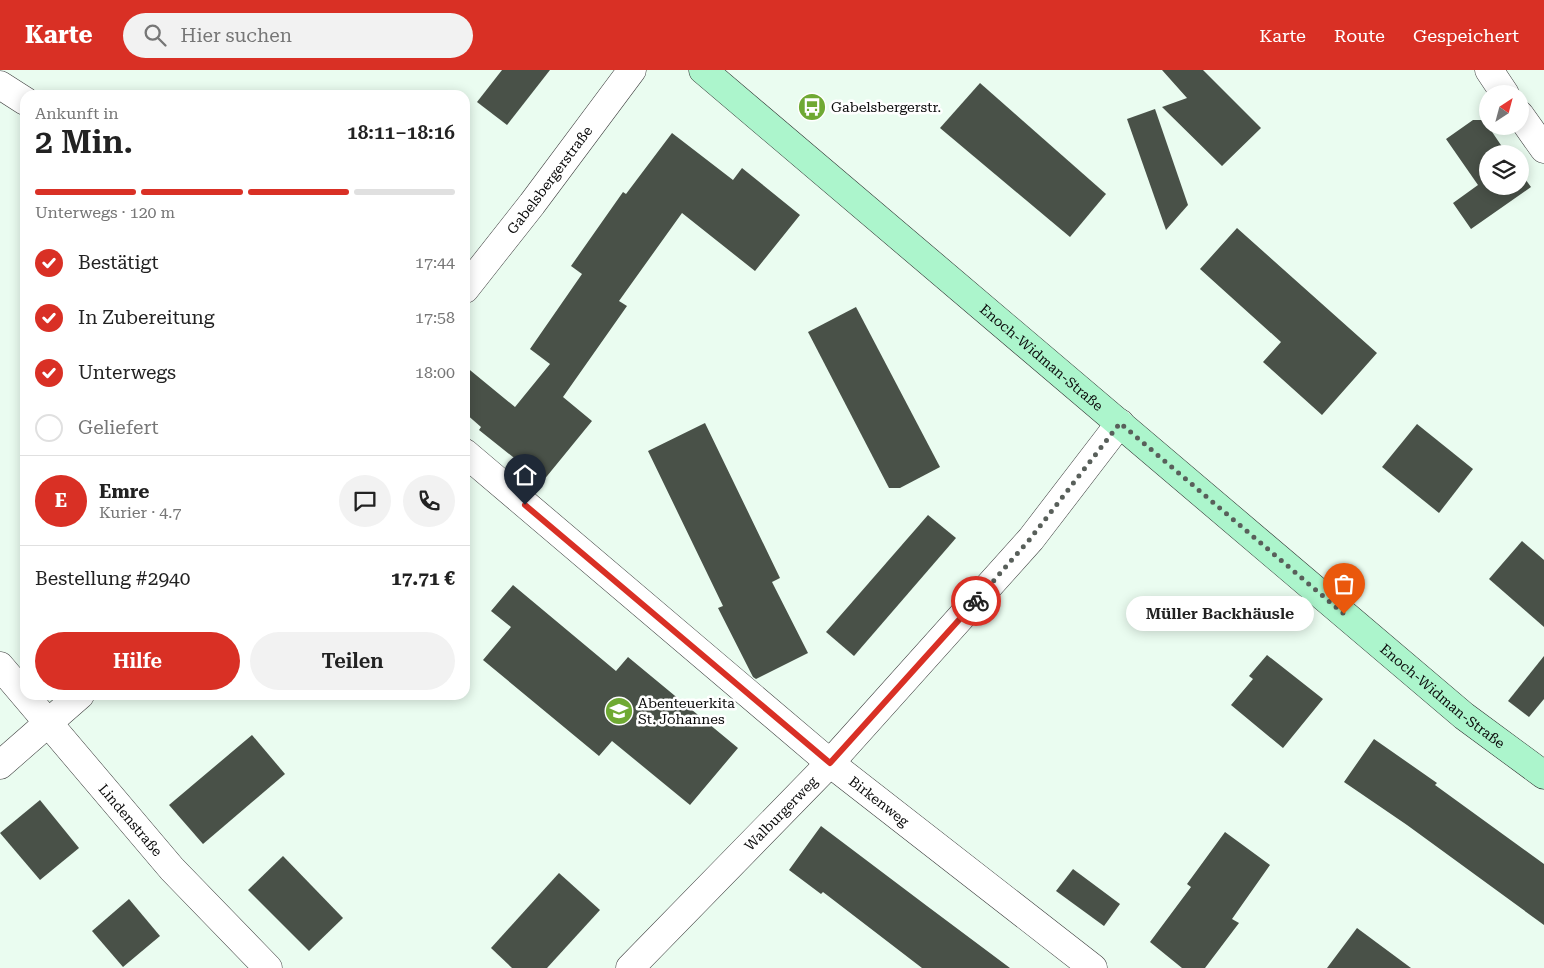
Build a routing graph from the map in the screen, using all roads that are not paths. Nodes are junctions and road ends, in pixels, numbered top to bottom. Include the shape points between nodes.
1 (632, 70) edge
2 (704, 70) edge
3 (1489, 70) edge
4 (0, 84) edge
5 (1499, 85) edge
6 (20, 98) edge
7 (1529, 128) edge
8 (1544, 150) edge
9 (470, 284) edge
10 (1120, 423) junction
11 (470, 457) edge
12 (0, 666) edge
13 (20, 690) edge
14 (28, 700) edge
15 (74, 700) edge
16 (48, 724) junction
17 (830, 763) junction
18 (0, 765) edge
19 (1544, 775) edge
20 (268, 968) edge
21 (630, 968) edge
22 (1093, 968) edge

1 - 9 street, Gabelsbergerstraße
2 - 10 street, Enoch-Widman-Straße
3 - 5 street
4 - 6 street
7 - 8 street
10 - 17 street, Walburgerweg via 1030,539
10 - 19 street, Enoch-Widman-Straße via 1464,716
11 - 17 street, Birkenweg
12 - 13 street, Lindenstraße
14 - 16 street, Lindenstraße
15 - 16 street
16 - 18 street
16 - 20 street, Lindenstraße via 172,869
17 - 21 street, Walburgerweg
17 - 22 street, Birkenweg

